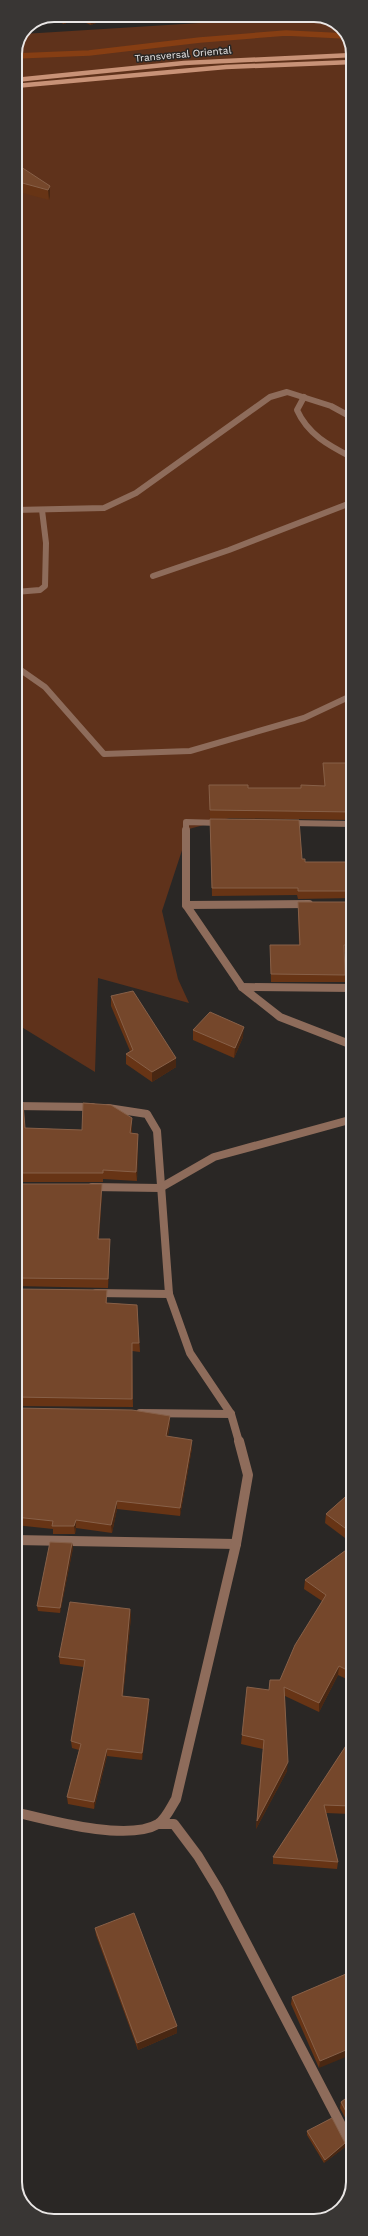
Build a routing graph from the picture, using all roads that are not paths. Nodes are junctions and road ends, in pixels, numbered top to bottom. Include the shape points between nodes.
1 (346, 55) edge
2 (346, 62) edge
3 (22, 79) edge
4 (22, 85) edge
5 (304, 397) junction
6 (346, 414) edge
7 (346, 454) edge
8 (346, 505) edge
9 (22, 510) edge
10 (42, 510) junction
11 (153, 576) dead end
12 (22, 592) edge
13 (22, 671) edge
14 (346, 698) edge
15 (226, 823) edge
16 (281, 823) edge
17 (346, 824) edge
18 (321, 904) edge
19 (186, 905) junction
20 (242, 986) junction
21 (346, 988) edge
22 (346, 1043) edge
23 (22, 1106) edge
24 (346, 1121) edge
25 (84, 1187) edge
26 (160, 1188) junction
27 (84, 1293) edge
28 (169, 1294) junction
29 (131, 1412) edge
30 (232, 1414) junction
31 (22, 1540) edge
32 (236, 1544) junction
33 (22, 1814) edge
34 (158, 1824) junction
35 (346, 2135) edge

1 - 3 main road, Transversal Oriental via 188,62
2 - 4 main road, Transversal Oriental via 289,62 193,68
5 - 6 street
5 - 7 street via 297,410 301,421 313,434
5 - 10 street via 287,392 270,397 136,493 118,503 104,508
8 - 11 street
9 - 10 street
10 - 12 street via 46,543 45,586 40,590
13 - 14 street via 45,687 104,754 190,751 304,718
15 - 19 street via 186,822
16 - 17 street
18 - 19 street
19 - 20 street
20 - 21 street
20 - 22 street via 280,1018
23 - 26 street via 104,1107 147,1114 157,1131
24 - 26 street via 214,1157
25 - 26 street
26 - 28 street
27 - 28 street
28 - 30 street via 190,1353
29 - 30 street
30 - 32 street via 248,1476
31 - 32 street
32 - 34 street via 176,1800
33 - 34 street via 78,1826 125,1831 146,1829
34 - 35 street via 174,1824 189,1841 213,1879

